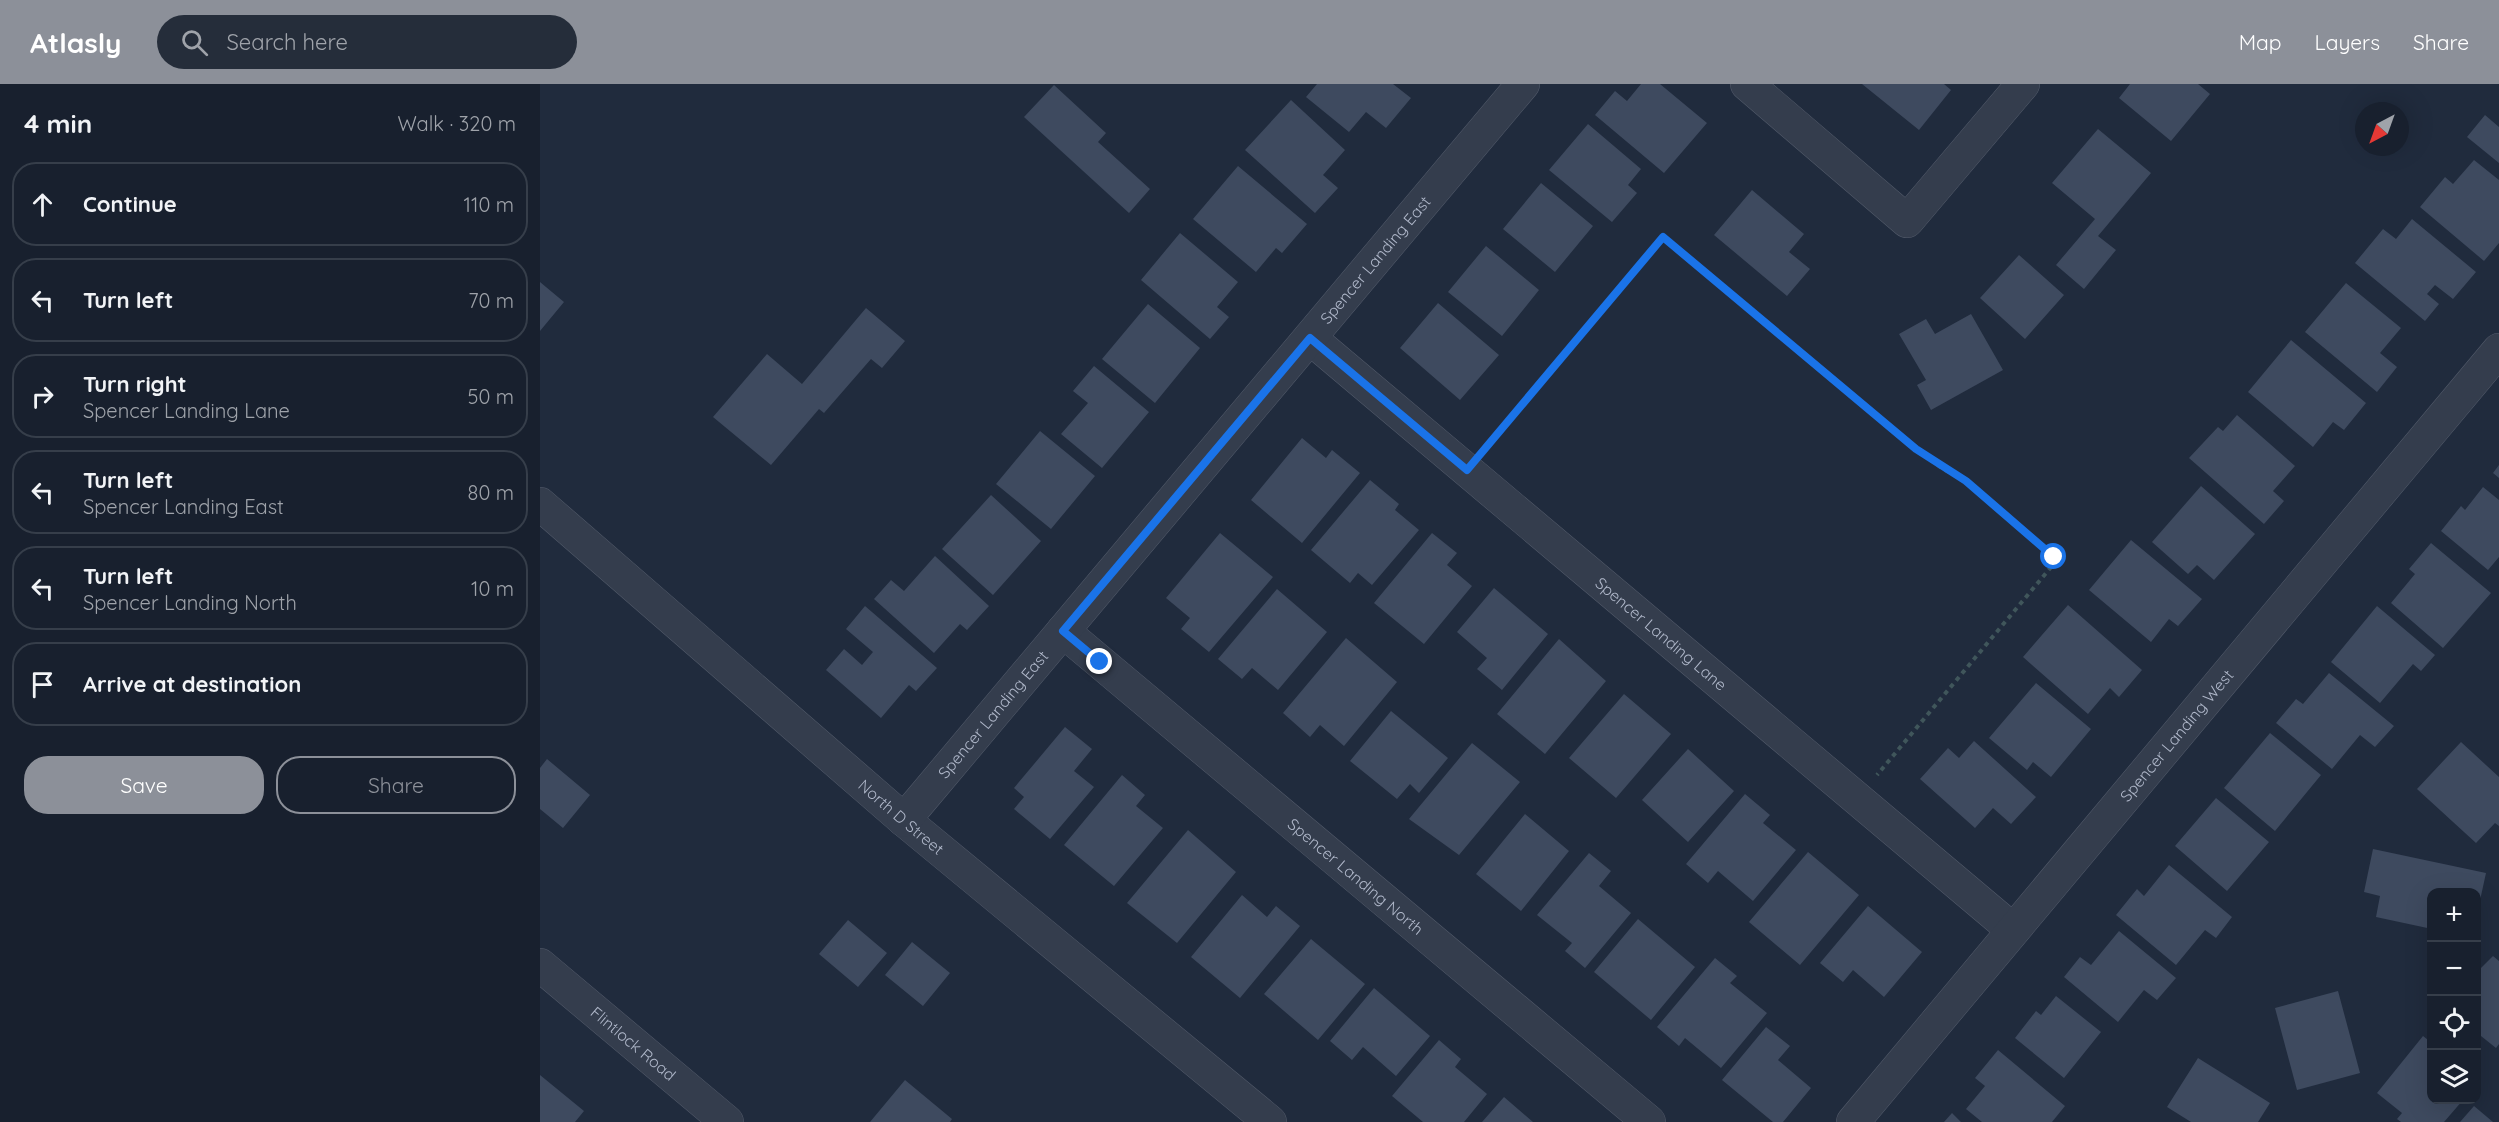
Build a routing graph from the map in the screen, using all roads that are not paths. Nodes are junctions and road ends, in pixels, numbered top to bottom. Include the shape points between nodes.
1 (1523, 84) edge
2 (1747, 84) edge
3 (2023, 84) edge
4 (1310, 338) junction
5 (2499, 350) edge
6 (540, 504) edge
7 (1063, 631) junction
8 (904, 820) junction
9 (2013, 930) junction
10 (540, 965) edge
11 (727, 1122) edge
12 (1270, 1122) edge
13 (1649, 1122) edge
14 (1853, 1122) edge

1 - 4 street, Spencer Landing East
2 - 3 street via 1907,221
4 - 7 street, Spencer Landing East
4 - 9 street, Spencer Landing Lane
5 - 9 street, Spencer Landing West
6 - 8 street, North D Street
7 - 8 street, Spencer Landing East
7 - 13 street, Spencer Landing North
8 - 12 street, North D Street
9 - 14 street, Spencer Landing West
10 - 11 street, Flintlock Road

